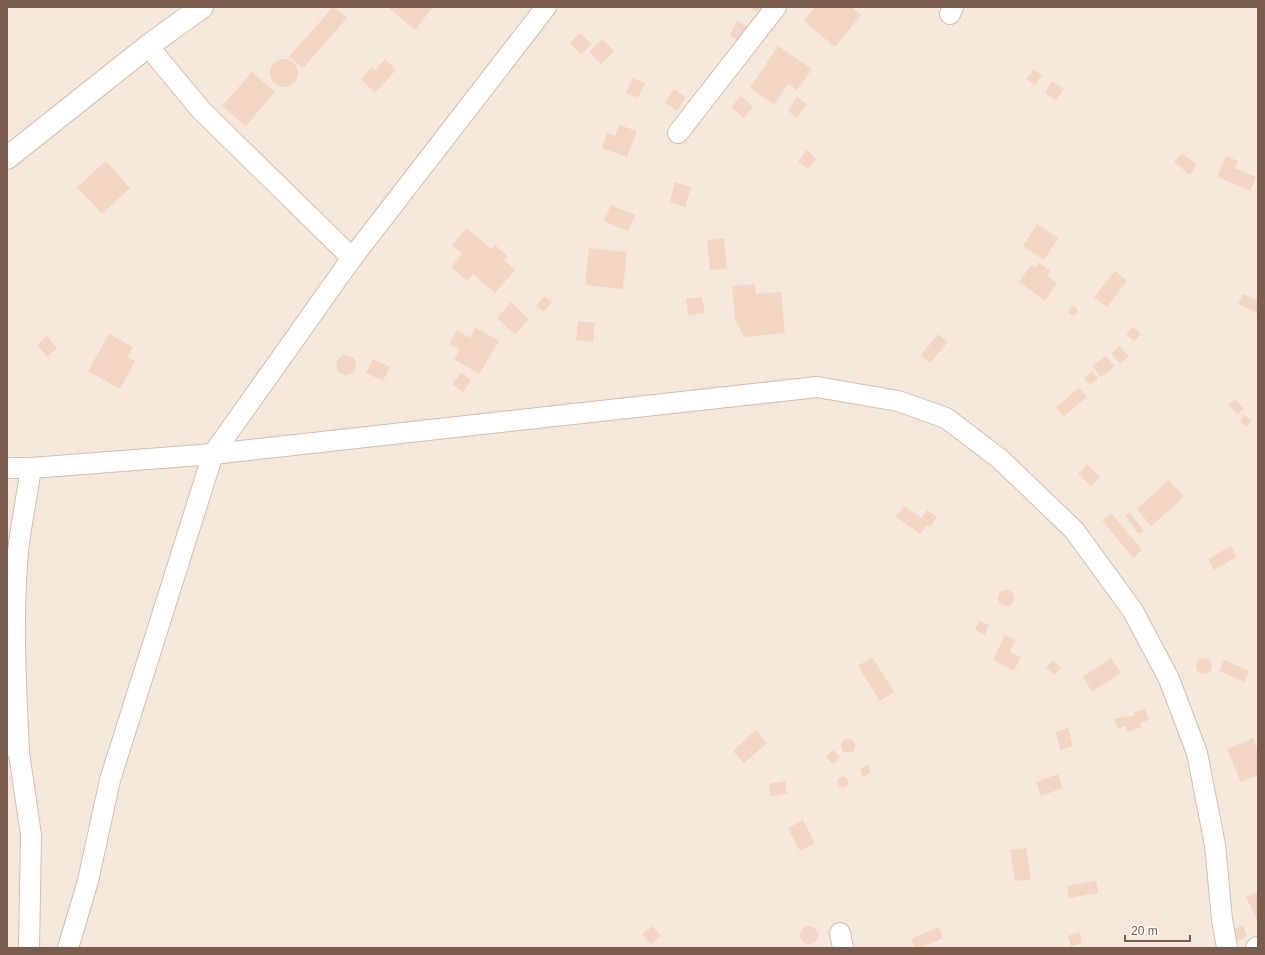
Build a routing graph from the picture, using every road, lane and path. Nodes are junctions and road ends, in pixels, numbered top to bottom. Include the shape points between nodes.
1 (202, 7) edge
2 (546, 7) edge
3 (776, 7) edge
4 (148, 46) junction
5 (678, 133) dead end
6 (7, 158) edge
7 (352, 258) junction
8 (213, 454) junction
9 (7, 468) edge
10 (31, 468) junction
11 (13, 746) edge
12 (29, 948) edge
13 (68, 948) edge
14 (1227, 948) edge

1 - 4 street
2 - 7 street
3 - 5 street
4 - 6 street
4 - 7 street via 201,110
7 - 8 street
8 - 10 street
8 - 13 street via 110,780 88,881
8 - 14 street via 817,387 898,400 946,418 1000,459 1074,530 1133,611 1169,679 1197,753 1215,845
9 - 10 street
10 - 11 street via 18,552
11 - 12 street via 31,835

